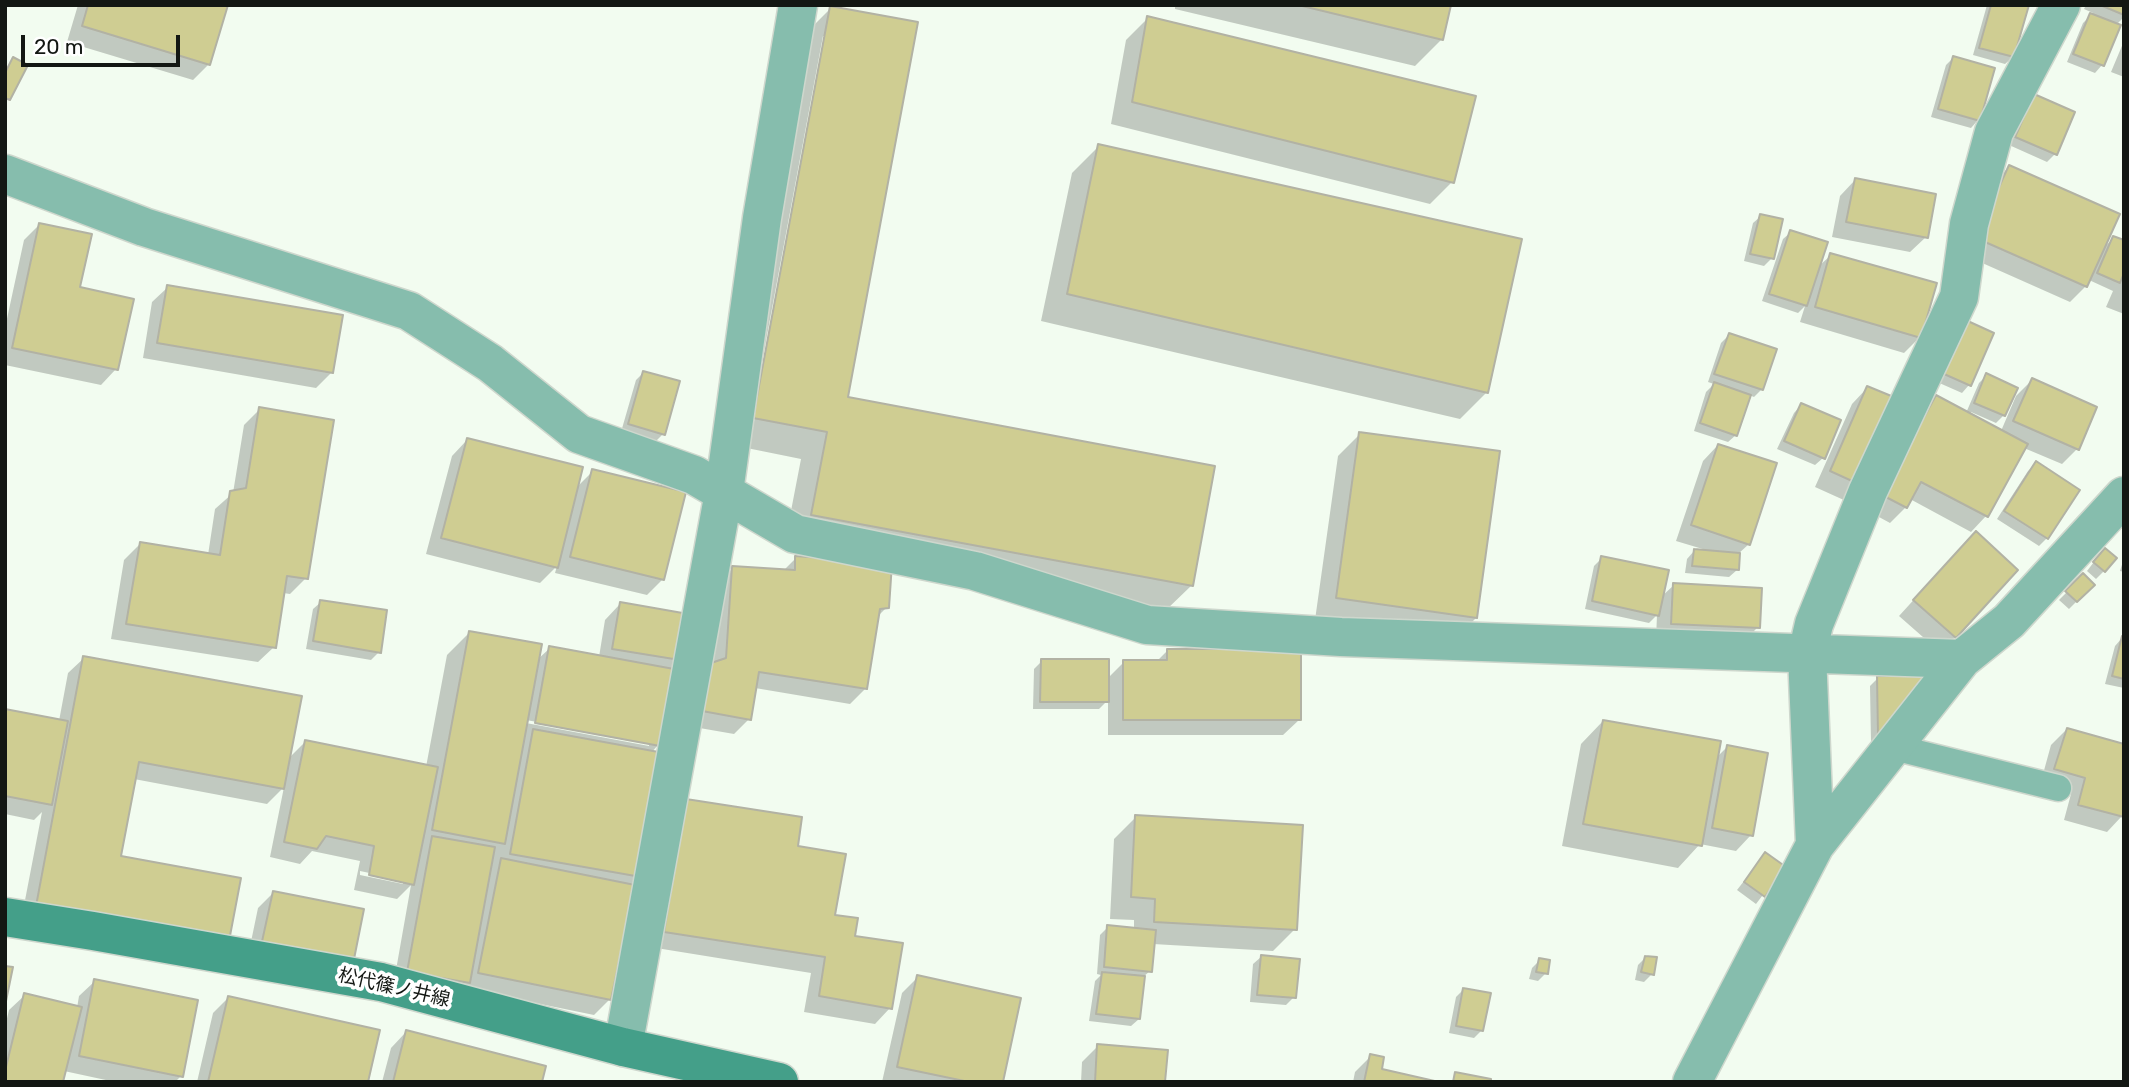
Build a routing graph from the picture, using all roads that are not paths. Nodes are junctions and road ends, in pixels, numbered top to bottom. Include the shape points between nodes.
1 (798, 5) edge
2 (2061, 5) edge
3 (5, 174) edge
4 (724, 492) junction
5 (2124, 496) edge
6 (1807, 654) junction
7 (1962, 659) junction
8 (1893, 747) junction
9 (2058, 788) dead end
10 (1815, 845) junction
11 (5, 918) edge
12 (624, 1047) junction
13 (741, 1078) edge
14 (779, 1082) edge
15 (1692, 1082) edge

1 - 4 street via 762,218
2 - 6 street via 1994,132 1969,224 1959,297 1868,491 1814,624
3 - 4 street via 144,227 409,311 490,363 579,434 694,475
4 - 6 street via 795,534 975,571 1147,625
4 - 12 street
5 - 7 street via 2009,621
6 - 7 street
6 - 10 street
7 - 8 street
8 - 9 lane
8 - 10 street
10 - 15 street
11 - 12 main road, 松代篠ノ井線 via 381,982
12 - 13 main road, 松代篠ノ井線
13 - 14 main road, 松代篠ノ井線

